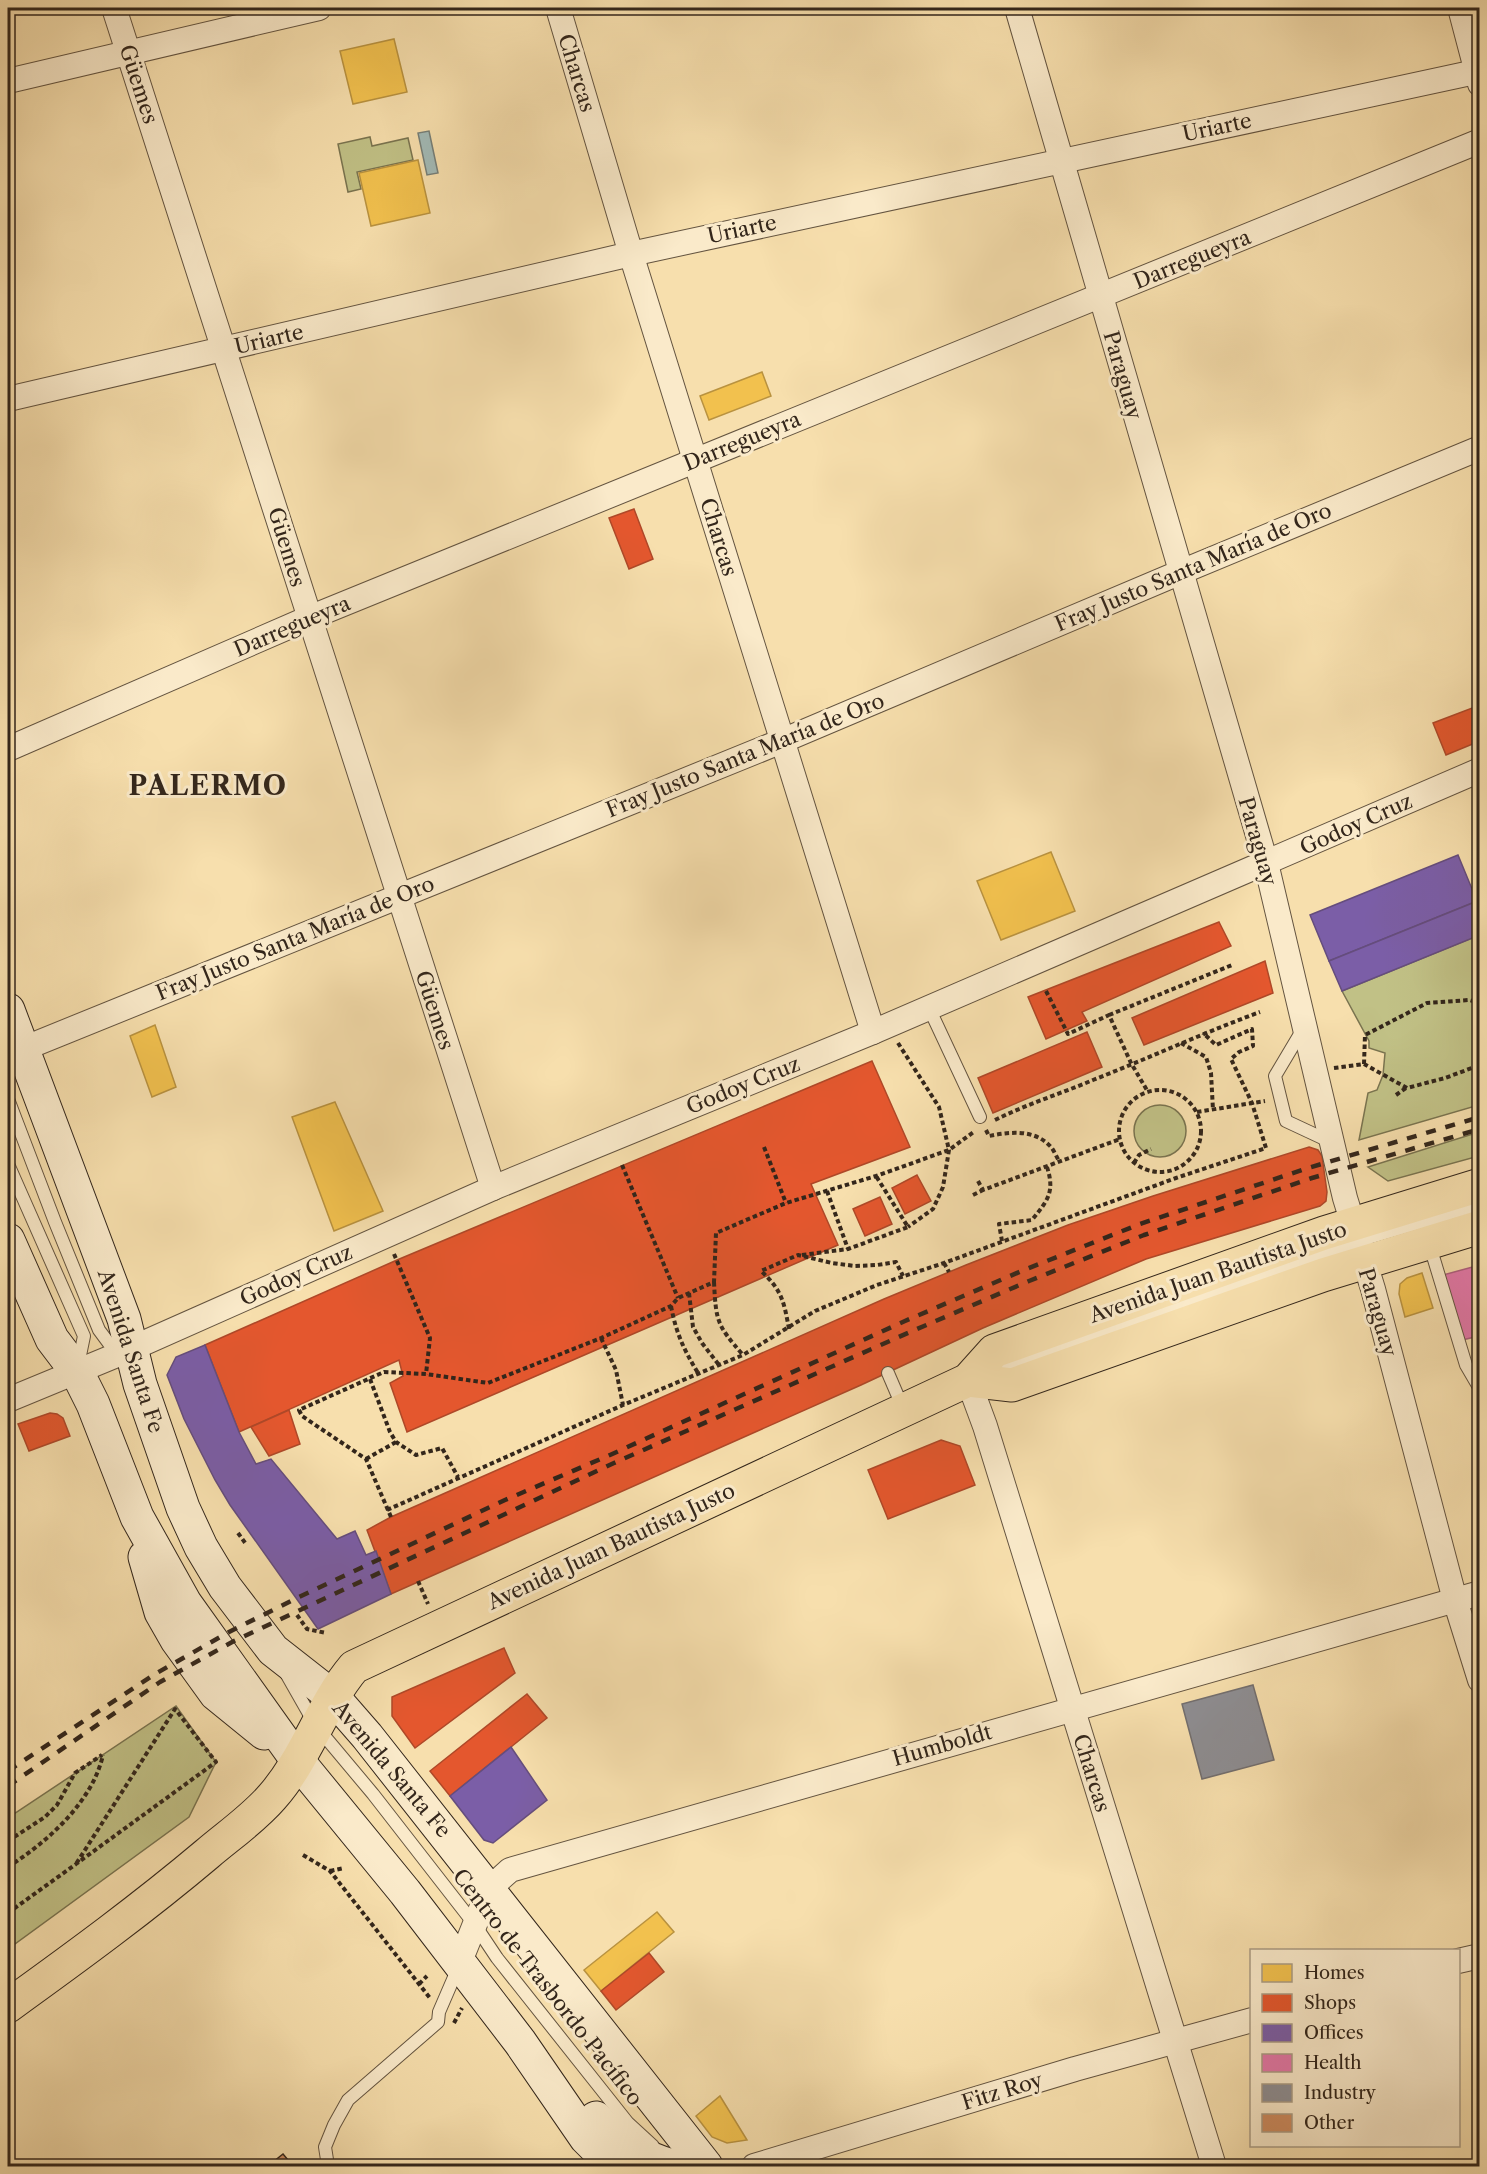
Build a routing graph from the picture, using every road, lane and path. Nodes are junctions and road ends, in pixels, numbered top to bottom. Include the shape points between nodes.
1 (114, 8) edge
2 (319, 8) edge
3 (558, 8) edge
4 (1017, 8) edge
5 (1460, 8) edge
6 (129, 53) junction
7 (1478, 76) edge
8 (8, 81) edge
9 (1479, 141) edge
10 (1060, 160) junction
11 (631, 254) junction
12 (1100, 297) junction
13 (225, 350) junction
14 (8, 399) edge
15 (1479, 448) edge
16 (696, 460) junction
17 (1180, 572) junction
18 (309, 618) junction
19 (782, 741) junction
20 (8, 749) edge
21 (1479, 770) edge
22 (1266, 863) junction
23 (398, 896) junction
24 (1232, 965) dead end
25 (1046, 991) dead end
26 (1479, 1003) edge
27 (929, 1008) junction
28 (8, 1010) edge
29 (1260, 1012) dead end
30 (1109, 1015) junction
31 (1305, 1025) junction
32 (873, 1032) junction
33 (1203, 1033) junction
34 (1180, 1042) junction
35 (901, 1050) dead end
36 (15, 1053) edge
37 (1131, 1064) junction
38 (1364, 1064) junction
39 (1479, 1065) edge
40 (1316, 1070) junction
41 (1407, 1088) junction
42 (1148, 1092) junction
43 (1396, 1095) dead end
44 (1280, 1097) junction
45 (8, 1099) edge
46 (1252, 1103) junction
47 (1213, 1110) junction
48 (1197, 1112) junction
49 (986, 1119) joint
50 (1120, 1139) junction
51 (1332, 1143) junction
52 (764, 1147) dead end
53 (1150, 1149) dead end
54 (949, 1150) junction
55 (1059, 1161) junction
56 (1134, 1163) junction
57 (8, 1164) edge
58 (622, 1165) dead end
59 (1047, 1167) junction
60 (1173, 1171) junction
61 (876, 1176) junction
62 (1176, 1178) junction
63 (978, 1180) dead end
64 (1479, 1185) edge
65 (493, 1188) junction
66 (982, 1190) junction
67 (827, 1191) junction
68 (973, 1195) dead end
69 (786, 1203) junction
70 (1479, 1205) edge
71 (908, 1227) junction
72 (1479, 1227) edge
73 (385, 1236) junction
74 (8, 1240) edge
75 (1002, 1241) junction
76 (1429, 1241) junction
77 (1358, 1242) junction
78 (848, 1249) junction
79 (798, 1255) junction
80 (944, 1263) junction
81 (949, 1272) dead end
82 (903, 1276) junction
83 (714, 1282) junction
84 (689, 1293) junction
85 (678, 1298) junction
86 (671, 1306) junction
87 (789, 1329) junction
88 (601, 1338) junction
89 (124, 1351) junction
90 (743, 1355) junction
91 (719, 1365) junction
92 (77, 1372) junction
93 (698, 1373) junction
94 (888, 1373) dead end
95 (426, 1374) junction
96 (370, 1379) junction
97 (969, 1380) junction
98 (1479, 1389) edge
99 (8, 1400) edge
100 (623, 1405) junction
101 (903, 1410) junction
102 (396, 1442) junction
103 (366, 1458) junction
104 (458, 1477) junction
105 (387, 1510) junction
106 (391, 1517) dead end
107 (238, 1533) dead end
108 (246, 1544) dead end
109 (1479, 1593) edge
110 (1455, 1600) junction
111 (297, 1615) dead end
112 (326, 1633) dead end
113 (273, 1650) junction
114 (1479, 1680) edge
115 (333, 1697) junction
116 (1072, 1708) junction
117 (316, 1726) junction
118 (297, 1760) junction
119 (8, 1842) edge
120 (76, 1864) junction
121 (8, 1867) edge
122 (344, 1868) dead end
123 (330, 1871) dead end
124 (489, 1889) junction
125 (8, 1913) edge
126 (475, 1925) junction
127 (1479, 1956) edge
128 (1460, 1961) edge
129 (459, 1964) junction
130 (427, 1976) dead end
131 (419, 1984) dead end
132 (8, 2006) edge
133 (1250, 2020) edge
134 (1176, 2041) junction
135 (520, 2042) junction
136 (592, 2152) edge
137 (328, 2166) edge
138 (614, 2166) edge
139 (673, 2166) edge
140 (706, 2166) edge
141 (754, 2166) edge
142 (1214, 2166) edge

1 - 6 street, Güemes
2 - 6 street
3 - 11 street, Charcas
4 - 10 street, Paraguay
5 - 7 street
6 - 8 street
6 - 13 street, Güemes
7 - 10 street, Uriarte
9 - 12 street, Darregueyra
10 - 11 street, Uriarte
10 - 12 street, Paraguay
11 - 13 street, Uriarte
11 - 16 street, Charcas
12 - 16 street, Darregueyra
12 - 17 street, Paraguay
13 - 14 street, Uriarte
13 - 18 street, Güemes
15 - 17 street, Fray Justo Santa María de Oro
16 - 18 street, Darregueyra
16 - 19 street, Charcas
17 - 19 street, Fray Justo Santa María de Oro
17 - 22 street, Paraguay
18 - 20 street, Darregueyra
18 - 23 street, Güemes
19 - 23 street, Fray Justo Santa María de Oro
19 - 32 street, Charcas
21 - 22 street, Godoy Cruz
22 - 27 street, Godoy Cruz
22 - 31 street, Paraguay
23 - 36 street, Fray Justo Santa María de Oro
23 - 65 street, Güemes
24 - 30 path
25 - 30 path via 1068,1034
26 - 38 path via 1427,1003 1395,1019 1365,1035
27 - 32 street, Godoy Cruz
27 - 49 lane
28 - 36 main road, Avenida Santa Fe
29 - 33 path
30 - 37 path
31 - 40 street, Paraguay
31 - 44 lane via 1275,1076
32 - 65 street, Godoy Cruz
33 - 34 path
33 - 46 path via 1216,1045 1252,1029 1253,1046 1232,1059
34 - 37 path
34 - 47 path via 1206,1057
35 - 54 path via 939,1107
36 - 89 main road, Avenida Santa Fe via 124,1319
37 - 42 path
37 - 49 path
38 - 40 path
38 - 41 path
39 - 41 path
40 - 51 street, Paraguay
41 - 43 path
42 - 48 path via 1176,1093
42 - 50 path via 1125,1109
44 - 46 path
44 - 51 lane via 1286,1121
45 - 89 lane via 99,1330
46 - 47 path
46 - 62 path via 1266,1148
47 - 48 path
48 - 60 path via 1202,1126 1196,1154
50 - 55 path
50 - 56 path
51 - 77 street, Paraguay
52 - 69 path
53 - 56 path
54 - 55 path via 983,1125 989,1136 1011,1131 1031,1135 1050,1145
54 - 61 path
54 - 71 path via 943,1187 933,1209
55 - 59 path
56 - 60 path via 1159,1173
57 - 92 lane via 84,1336
58 - 85 path
59 - 66 path
59 - 75 path via 1052,1183 1045,1204 1032,1220 999,1224
60 - 62 path
61 - 67 path
61 - 71 path
62 - 75 path
63 - 66 path
64 - 77 main road, Avenida Juan Bautista Justo
65 - 73 street, Godoy Cruz
66 - 68 path
67 - 69 path
67 - 78 path
69 - 83 path via 716,1233
70 - 77 lane
71 - 78 path
72 - 76 main road, Avenida Juan Bautista Justo
73 - 89 street, Godoy Cruz
73 - 95 path via 430,1338
74 - 92 main road via 52,1339
75 - 80 path
76 - 77 main road, Avenida Juan Bautista Justo
76 - 98 lane via 1466,1365
77 - 97 main road, Avenida Juan Bautista Justo via 994,1351
77 - 110 street, Paraguay
78 - 79 path
79 - 82 path via 855,1266 896,1262
79 - 87 path via 761,1271 781,1294
80 - 81 path
80 - 82 path
82 - 87 path via 815,1311
83 - 84 path
83 - 90 path via 720,1326
84 - 85 path
84 - 91 path via 693,1327
85 - 86 path
86 - 88 path
86 - 93 path via 676,1330
87 - 90 path
88 - 95 path via 488,1383
88 - 100 path via 616,1370
89 - 92 street, Godoy Cruz
89 - 113 main road, Avenida Santa Fe via 201,1547 225,1587
90 - 91 path
91 - 93 path
92 - 99 street, Godoy Cruz
92 - 118 main road via 137,1517 186,1603
93 - 100 path
94 - 101 lane
95 - 96 path via 384,1372
96 - 102 path
96 - 103 path via 299,1410 302,1416
97 - 101 main road, Avenida Juan Bautista Justo
97 - 116 street, Charcas
100 - 104 path
101 - 115 main road, Avenida Juan Bautista Justo via 354,1667
102 - 103 path
102 - 104 path via 416,1455 442,1448
103 - 105 path
104 - 105 path
105 - 106 path
107 - 108 path
109 - 110 street, Humboldt
110 - 114 street, Paraguay
110 - 116 street, Humboldt
111 - 112 path via 306,1629
113 - 115 main road, Avenida Santa Fe
113 - 117 lane, Centro de Trasbordo Pacífico
115 - 117 main road, Avenida Juan Bautista Justo
115 - 124 main road, Avenida Santa Fe
116 - 124 street, Humboldt via 510,1870
116 - 134 street, Charcas
117 - 118 main road, Avenida Juan Bautista Justo
117 - 126 lane, Centro de Trasbordo Pacífico
118 - 129 main road
118 - 132 main road, Avenida Juan Bautista Justo via 272,1797 244,1824 149,1902
119 - 121 path via 45,1817 57,1805 75,1773 103,1755 91,1785 55,1832
120 - 120 path via 216,1762 175,1709 130,1779
120 - 125 path
122 - 123 path
124 - 126 street, Humboldt
124 - 140 main road, Avenida Santa Fe
126 - 129 street, Humboldt
126 - 139 lane, Centro de Trasbordo Pacífico via 628,2123
127 - 128 street
129 - 135 main road
129 - 137 lane via 438,2022 348,2100 325,2147
130 - 131 path
133 - 134 street, Fitz Roy
134 - 141 street, Fitz Roy
134 - 142 street, Charcas
135 - 136 main road
135 - 139 main road via 551,2059 605,2130 629,2149
136 - 138 main road

